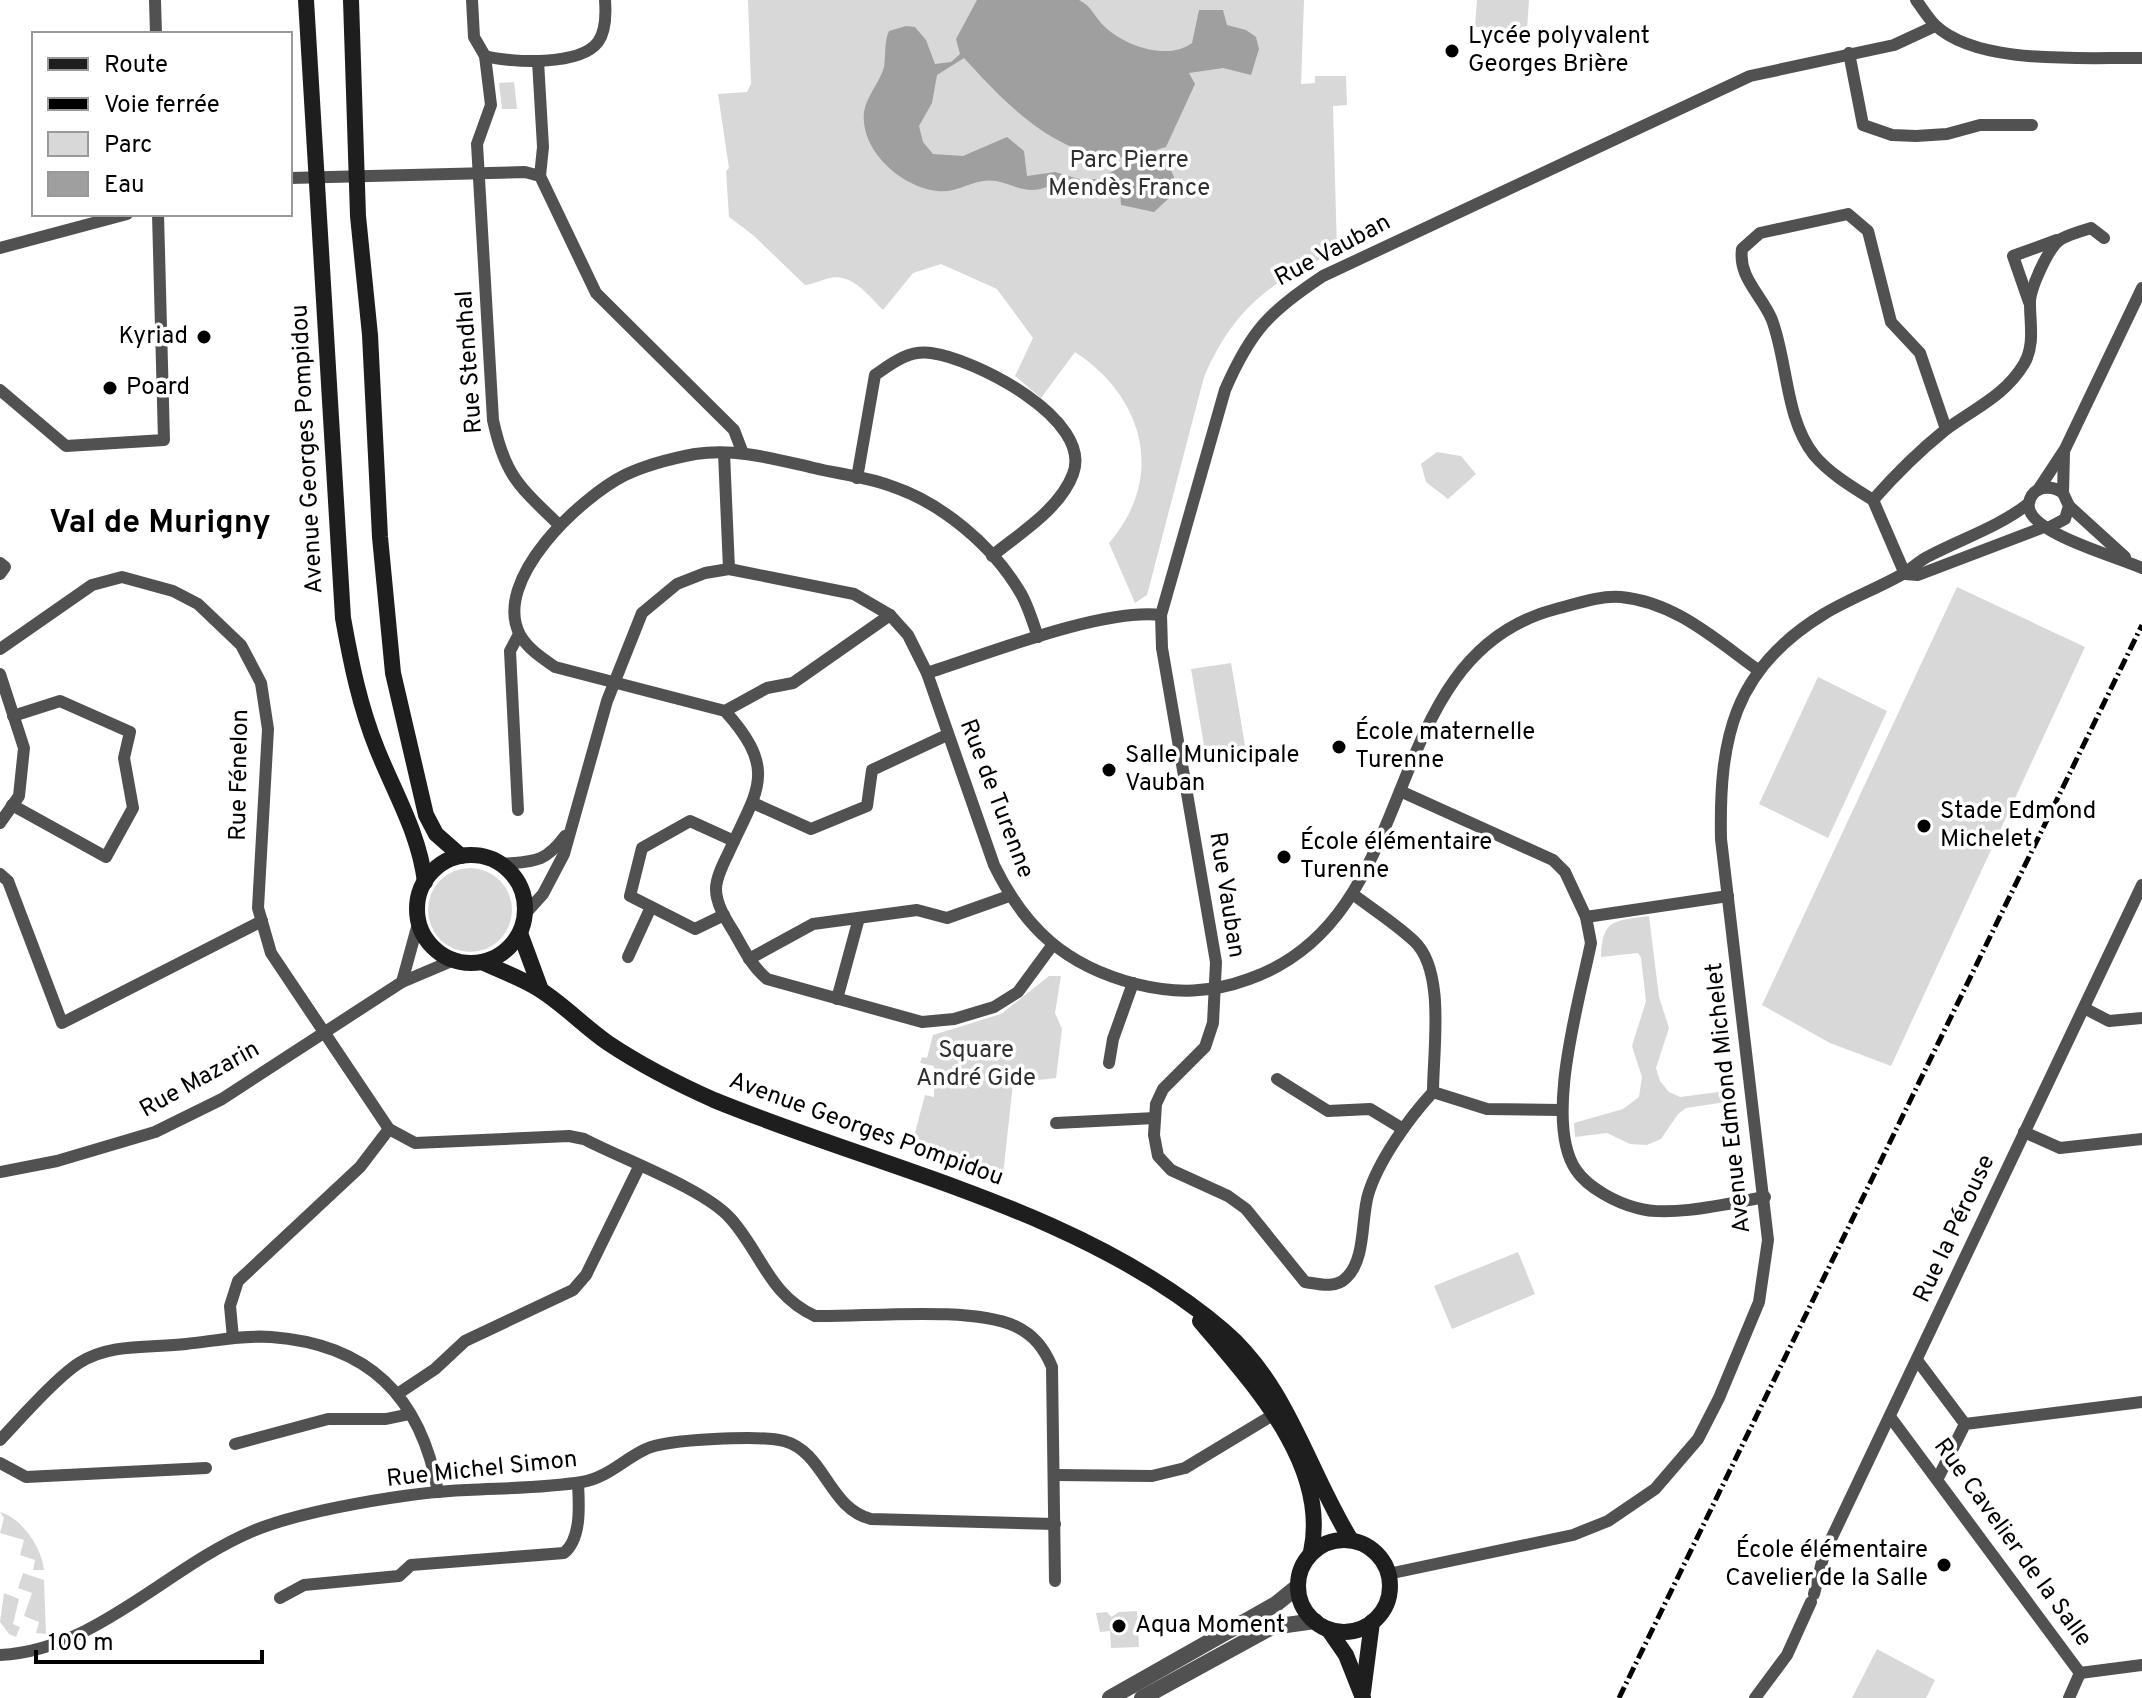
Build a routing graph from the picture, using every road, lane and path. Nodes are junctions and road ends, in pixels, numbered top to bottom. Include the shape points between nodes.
1 (155, 0) edge
2 (306, 0) edge
3 (351, 0) edge
4 (472, 0) edge
5 (605, 0) edge
6 (1916, 0) edge
7 (1935, 26) junction
8 (156, 32) edge
9 (1849, 53) junction
10 (485, 56) junction
11 (2120, 58) junction
12 (2142, 58) edge
13 (538, 61) junction
14 (2142, 66) edge
15 (2032, 125) dead end
16 (481, 173) junction
17 (358, 176) junction
18 (540, 176) junction
19 (318, 177) junction
20 (292, 178) edge
21 (120, 216) edge
22 (158, 216) edge
23 (2104, 238) dead end
24 (2060, 239) junction
25 (0, 248) edge
26 (2142, 288) edge
27 (2029, 302) junction
28 (0, 390) edge
29 (1946, 429) junction
30 (2065, 449) junction
31 (742, 451) junction
32 (724, 453) junction
33 (857, 478) junction
34 (2038, 490) junction
35 (2063, 493) junction
36 (1873, 500) junction
37 (2028, 504) junction
38 (2069, 506) junction
39 (559, 525) junction
40 (2046, 528) junction
41 (992, 556) junction
42 (0, 563) edge
43 (2136, 565) edge
44 (729, 569) junction
45 (0, 574) edge
46 (1905, 574) junction
47 (890, 615) junction
48 (1161, 615) junction
49 (519, 634) junction
50 (1038, 637) junction
51 (0, 649) edge
52 (1758, 670) junction
53 (927, 673) junction
54 (0, 674) edge
55 (613, 684) junction
56 (725, 711) junction
57 (13, 716) junction
58 (947, 735) junction
59 (1400, 791) junction
60 (753, 803) junction
61 (12, 805) junction
62 (518, 810) dead end
63 (0, 823) edge
64 (570, 830) junction
65 (734, 841) junction
66 (461, 856) junction
67 (502, 864) junction
68 (0, 874) edge
69 (425, 882) junction
70 (2142, 885) edge
71 (1354, 895) junction
72 (1009, 896) junction
73 (1728, 896) junction
74 (651, 907) junction
75 (525, 914) junction
76 (724, 915) junction
77 (1586, 917) junction
78 (859, 918) junction
79 (419, 920) junction
80 (262, 921) junction
81 (520, 933) junction
82 (1051, 947) junction
83 (628, 957) dead end
84 (749, 959) junction
85 (454, 960) junction
86 (482, 962) junction
87 (402, 982) junction
88 (1133, 983) junction
89 (1216, 989) junction
90 (541, 990) junction
91 (837, 999) junction
92 (2084, 1008) junction
93 (2142, 1018) edge
94 (324, 1032) junction
95 (1109, 1063) dead end
96 (1277, 1079) dead end
97 (1433, 1092) junction
98 (1561, 1110) junction
99 (1155, 1118) junction
100 (1056, 1123) dead end
101 (389, 1129) junction
102 (1403, 1129) junction
103 (2024, 1132) junction
104 (2142, 1139) edge
105 (639, 1167) junction
106 (0, 1172) edge
107 (1765, 1197) junction
108 (1184, 1301) junction
109 (233, 1338) junction
110 (1917, 1360) junction
111 (399, 1393) junction
112 (2142, 1402) edge
113 (410, 1414) junction
114 (1273, 1415) junction
115 (1891, 1418) junction
116 (1965, 1424) junction
117 (0, 1440) edge
118 (235, 1444) dead end
119 (0, 1463) edge
120 (206, 1468) dead end
121 (1056, 1475) junction
122 (1938, 1478) junction
123 (578, 1483) junction
124 (438, 1492) junction
125 (1055, 1524) junction
126 (1351, 1540) junction
127 (1311, 1552) junction
128 (1388, 1574) junction
129 (1055, 1581) dead end
130 (1297, 1587) junction
131 (280, 1598) dead end
132 (1372, 1622) junction
133 (1321, 1625) junction
134 (0, 1655) edge
135 (2142, 1665) edge
136 (2080, 1673) junction
137 (1110, 1698) edge
138 (1142, 1698) edge
139 (1363, 1698) edge
140 (1755, 1698) edge
141 (2069, 1698) edge

1 - 8 street
2 - 19 main road, Avenue Georges Pompidou
3 - 17 main road
4 - 10 street, Rue Stendhal via 474,37
5 - 13 street via 600,40 587,54
6 - 7 street
7 - 9 street, Rue Vauban via 1894,45
7 - 11 street via 1969,45 2003,54
9 - 15 street via 1863,125 1916,136 1980,125
9 - 48 street, Rue Vauban via 1725,87 1323,276 1278,305 1239,359 1226,389
10 - 13 street
10 - 16 street, Rue Stendhal via 491,105 477,144
11 - 12 street
11 - 14 street
13 - 18 street
16 - 17 street
16 - 18 street
16 - 39 street, Rue Stendhal via 493,420 501,458 517,484
17 - 19 street
17 - 66 main road via 393,673 426,815 436,834
18 - 31 street via 596,293 734,430
19 - 20 street
19 - 69 main road, Avenue Georges Pompidou via 343,618 356,689 414,829
21 - 25 street
22 - 28 street via 164,440 66,446
23 - 24 street via 2091,228
24 - 27 street
24 - 27 street via 2013,256
26 - 30 street
27 - 29 street via 2031,339 2016,376 1986,405
29 - 36 street
29 - 36 street via 1920,353 1891,322 1868,231 1848,214 1760,233 1742,249 1743,270 1771,317 1796,419 1814,454 1842,481
30 - 34 street
30 - 35 street
31 - 32 street
31 - 33 street
32 - 39 street via 694,454 626,475
32 - 44 street
33 - 41 street via 923,499
33 - 41 street via 875,375 901,356 929,353 959,361 1016,387 1070,437 1075,470 1063,495
34 - 35 street via 2051,487
34 - 37 street
35 - 38 street
36 - 46 street
37 - 40 street via 2033,521
37 - 46 street, Avenue Edmond Michelet
38 - 40 street via 2065,519
38 - 43 street
39 - 49 street via 520,586 514,611
40 - 43 street
40 - 46 street, Avenue Edmond Michelet via 1918,575
41 - 50 street via 1021,593
42 - 45 street via 5,567
44 - 47 street, Rue de Turenne via 854,594
44 - 55 street, Rue de Turenne via 677,584 642,613
46 - 52 street, Avenue Edmond Michelet via 1823,614
47 - 53 street, Rue de Turenne via 908,635
47 - 56 street via 793,683 767,688
48 - 50 street via 1135,613
48 - 89 street, Rue Vauban
49 - 55 street via 555,667
49 - 62 street via 510,651
50 - 53 street
51 - 80 street, Rue Fénelon via 92,585 122,577 173,591 209,610 241,645 261,683 268,729 258,908
52 - 59 street, Rue de Turenne via 1683,615 1621,597 1545,612 1504,630 1468,660 1443,695
52 - 73 street, Avenue Edmond Michelet via 1725,744 1721,825
53 - 58 street, Rue de Turenne
54 - 57 street
55 - 56 street
55 - 64 street, Rue de Turenne
56 - 60 street via 755,755 759,770
57 - 61 street via 24,748 19,796
57 - 61 street via 60,701 130,732 124,758 133,808 106,857
58 - 60 street via 872,770 867,806 811,829
58 - 72 street, Rue de Turenne
59 - 71 street, Rue de Turenne
59 - 77 street via 1553,860 1565,872
60 - 65 street
61 - 63 street
64 - 67 street, Rue de Turenne via 542,860
64 - 75 street, Rue de Turenne via 554,876
65 - 74 street via 690,821 642,848 630,896
65 - 76 street via 716,889
66 - 67 main road
66 - 69 main road via 434,870
67 - 75 main road via 520,886
68 - 80 street via 8,881 62,1023
69 - 79 main road via 417,907
70 - 92 street, Rue la Pérouse
71 - 89 street, Rue de Turenne via 1305,950 1267,973
71 - 97 street via 1416,942 1429,961 1434,982
72 - 78 street via 947,918 917,910
72 - 82 street, Rue de Turenne
73 - 77 street
73 - 107 street, Avenue Edmond Michelet
74 - 76 street via 695,929
74 - 83 street
75 - 81 main road
76 - 84 street
77 - 98 street via 1591,943
78 - 84 street via 813,924
78 - 91 street
79 - 85 main road via 426,938
79 - 87 street
80 - 94 street, Rue Fénelon via 271,953
81 - 86 main road via 510,946
81 - 90 main road
82 - 88 street, Rue de Turenne
82 - 91 street via 1018,992 994,1007 954,1019 922,1022
84 - 91 street via 767,979
85 - 86 main road
85 - 87 street, Rue Mazarin
86 - 90 main road, Avenue Georges Pompidou
87 - 94 street, Rue Mazarin
88 - 89 street, Rue de Turenne via 1178,993
88 - 95 street
89 - 99 street, Rue Vauban via 1205,1047 1163,1089
90 - 108 main road, Avenue Georges Pompidou via 608,1043 661,1075 1016,1212 1128,1264
92 - 93 street via 2109,1021
92 - 103 street, Rue la Pérouse
94 - 101 street, Rue Fénelon
94 - 106 street, Rue Mazarin via 222,1099 155,1132
96 - 102 street via 1328,1111 1370,1109
97 - 98 street via 1487,1109
97 - 102 street
98 - 107 street via 1575,1169 1592,1187 1638,1209 1663,1211
99 - 100 street
99 - 102 street via 1158,1156 1171,1170 1246,1209 1305,1282 1328,1286 1346,1278 1356,1260 1368,1193
101 - 105 street via 415,1143 569,1136
101 - 109 street via 360,1167 238,1281 230,1306
103 - 104 street via 2060,1148
103 - 110 street, Rue la Pérouse
105 - 111 street via 586,1275 573,1290 465,1341
105 - 121 street via 711,1202 731,1219 780,1292 815,1316 986,1319 1035,1338 1052,1367
107 - 128 street, Avenue Edmond Michelet via 1768,1240 1759,1302 1713,1412 1669,1476 1624,1512 1573,1535
108 - 114 main road, Avenue Georges Pompidou
108 - 126 main road, Avenue Georges Pompidou via 1225,1331 1259,1370 1285,1409
109 - 111 street via 311,1342 353,1356
109 - 117 street via 106,1350 78,1364
110 - 115 street, Rue la Pérouse
110 - 116 street
111 - 113 street
112 - 116 street
113 - 118 street via 328,1419
113 - 124 street via 433,1462
114 - 121 street via 1185,1468 1152,1476
114 - 127 main road, Avenue Georges Pompidou via 1316,1506
115 - 122 street, Rue Cavelier de la Salle
115 - 140 street, Rue la Pérouse via 1824,1554 1787,1655
116 - 122 street
119 - 120 street via 26,1477
121 - 125 street
122 - 136 street, Rue Cavelier de la Salle
123 - 124 street, Rue Michel Simon
123 - 125 street, Rue Michel Simon via 673,1440 781,1440 805,1454 837,1498 861,1517
123 - 131 street via 575,1533 564,1553 411,1565 399,1576 304,1585
124 - 134 street, Rue Michel Simon via 250,1532 66,1641 29,1653
125 - 129 street
126 - 127 main road via 1337,1540
126 - 128 main road via 1378,1554
127 - 130 main road
128 - 132 main road via 1388,1599
130 - 133 main road via 1305,1612
130 - 137 street
132 - 133 main road via 1351,1631
132 - 139 main road
133 - 138 street via 1272,1627
133 - 139 main road via 1346,1655
135 - 136 street
136 - 141 street, Rue Cavelier de la Salle

